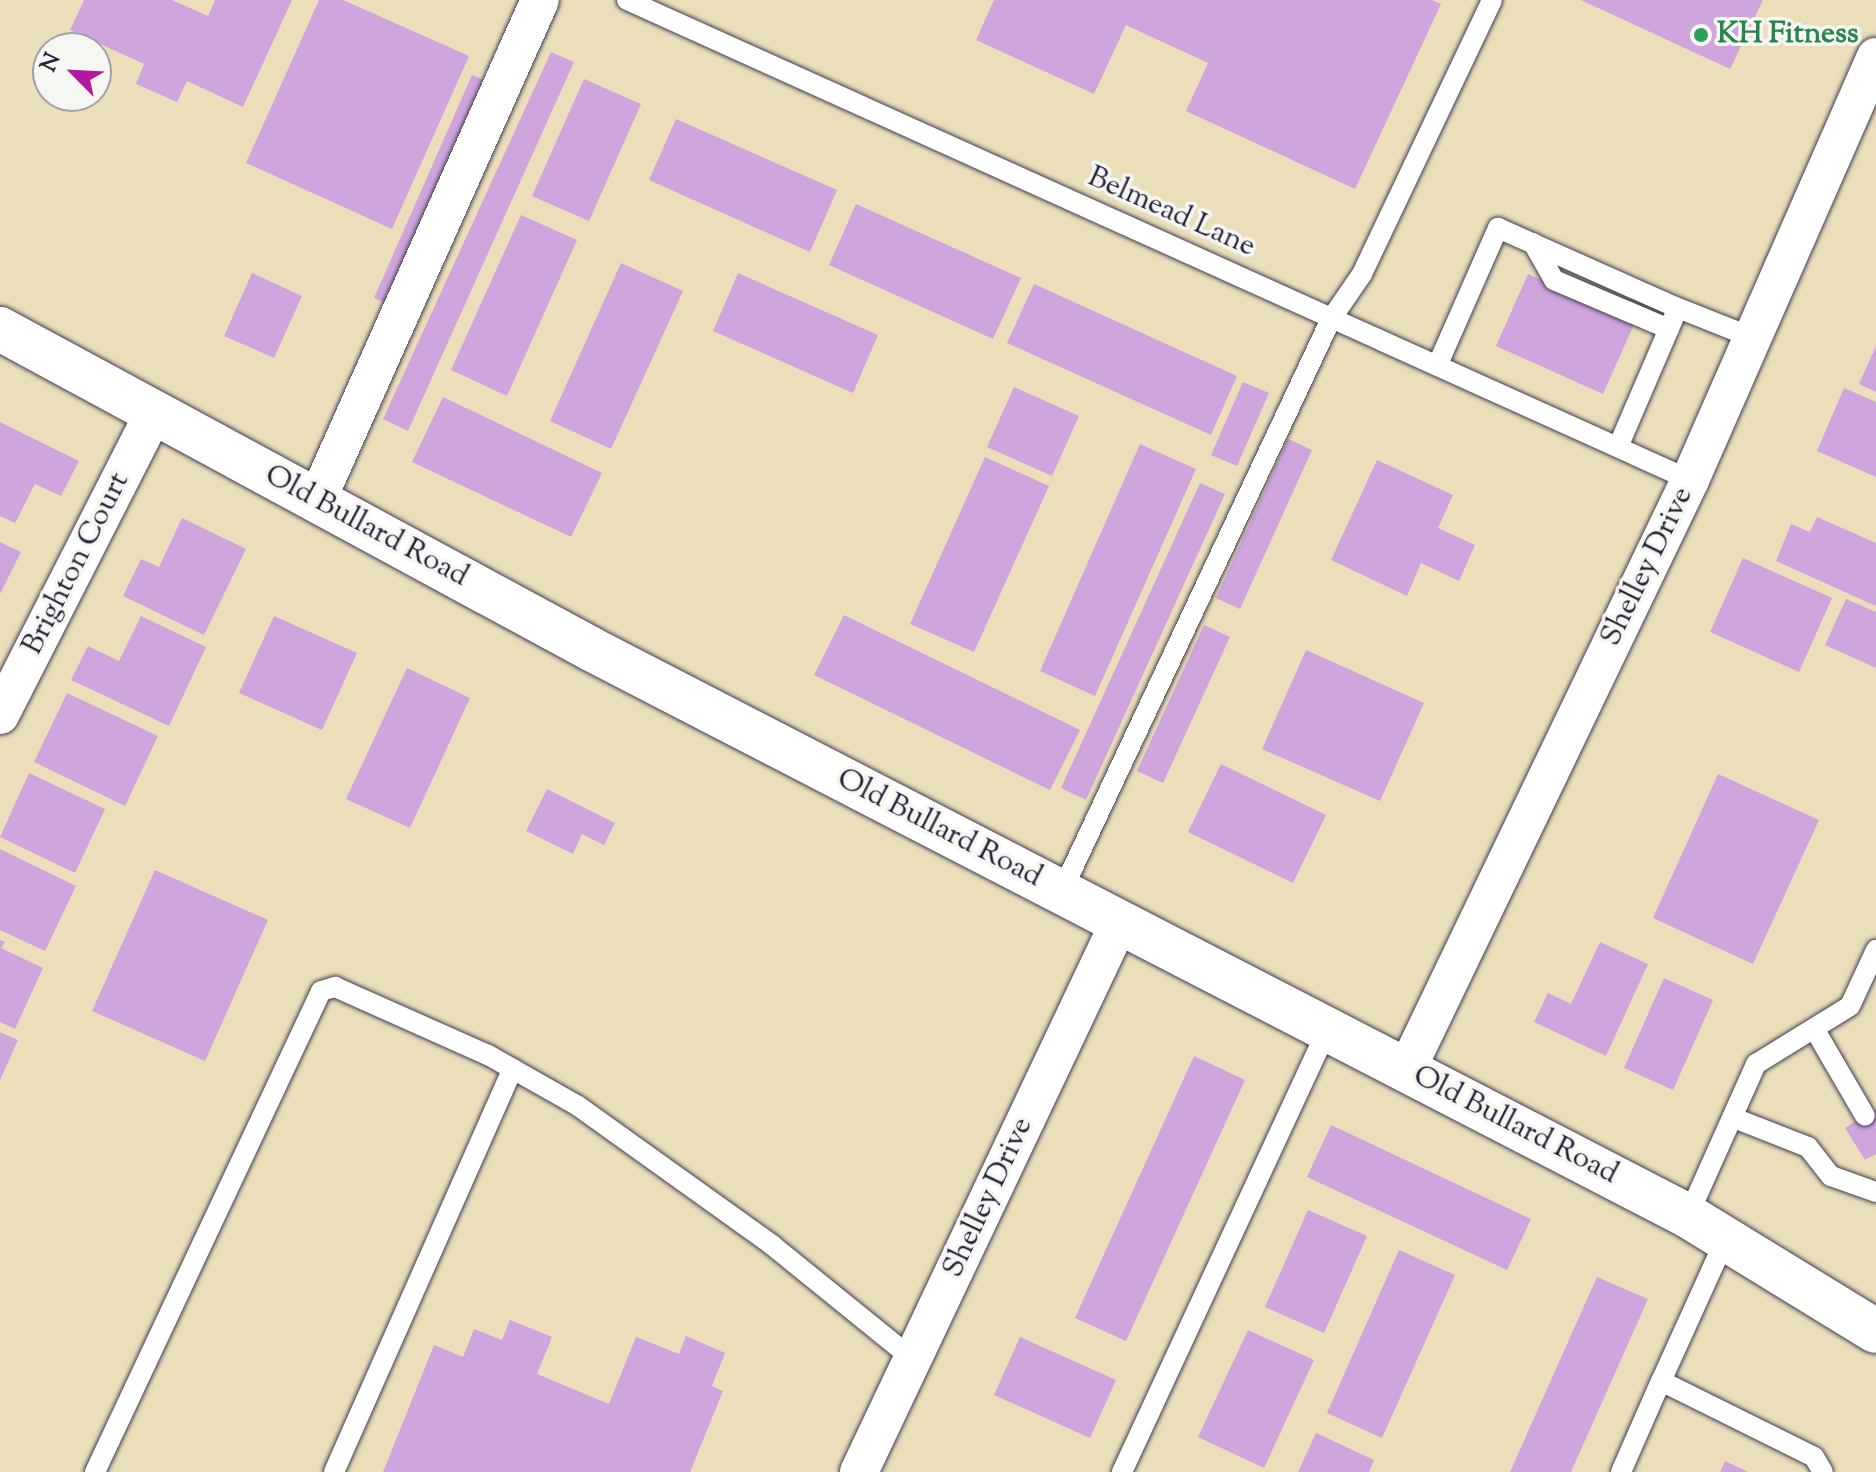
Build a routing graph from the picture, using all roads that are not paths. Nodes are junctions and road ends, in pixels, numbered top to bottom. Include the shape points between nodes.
1 (540, 0) edge
2 (627, 0) edge
3 (1492, 0) edge
4 (1876, 57) edge
5 (1533, 243) junction
6 (1678, 308) junction
7 (1331, 319) junction
8 (1669, 329) junction
9 (1751, 337) junction
10 (3, 339) edge
11 (1438, 364) junction
12 (154, 413) junction
13 (1618, 447) junction
14 (1690, 480) junction
15 (317, 500) junction
16 (0, 715) edge
17 (1061, 893) junction
18 (1119, 923) junction
19 (1876, 950) edge
20 (1328, 1029) junction
21 (1815, 1030) junction
22 (513, 1069) junction
23 (1406, 1071) junction
24 (1865, 1116) dead end
25 (1734, 1118) junction
26 (1876, 1192) edge
27 (1688, 1216) junction
28 (1726, 1238) junction
29 (1876, 1331) edge
30 (913, 1359) junction
31 (1661, 1381) junction
32 (95, 1472) edge
33 (334, 1472) edge
34 (859, 1472) edge
35 (1122, 1472) edge
36 (1621, 1472) edge
37 (1823, 1472) edge

1 - 15 street
2 - 7 lane, Belmead Lane
3 - 7 lane via 1362,274
4 - 9 street, Shelley Drive
5 - 6 lane
5 - 8 lane via 1554,280
5 - 11 lane via 1498,228
6 - 8 lane
6 - 9 lane
7 - 11 lane, Belmead Lane
7 - 17 lane
8 - 13 lane
9 - 14 street, Shelley Drive
10 - 12 street, Old Bullard Road
11 - 13 lane, Belmead Lane
12 - 15 street, Old Bullard Road
12 - 16 street, Brighton Court
13 - 14 lane, Belmead Lane
14 - 23 street, Shelley Drive
15 - 17 street, Old Bullard Road
17 - 18 street, Old Bullard Road
18 - 20 street, Old Bullard Road
18 - 30 street, Shelley Drive
19 - 21 lane via 1850,1006
20 - 23 street, Old Bullard Road
20 - 35 lane
21 - 24 lane
21 - 25 lane via 1756,1064
22 - 30 lane via 663,1163
22 - 32 lane via 347,988 321,991
22 - 33 lane
23 - 27 street, Old Bullard Road
25 - 26 lane via 1808,1147 1831,1176
25 - 27 lane
27 - 28 street, Old Bullard Road
28 - 29 street, Old Bullard Road
28 - 31 lane
30 - 34 street, Shelley Drive
31 - 36 lane
31 - 37 lane via 1814,1457

